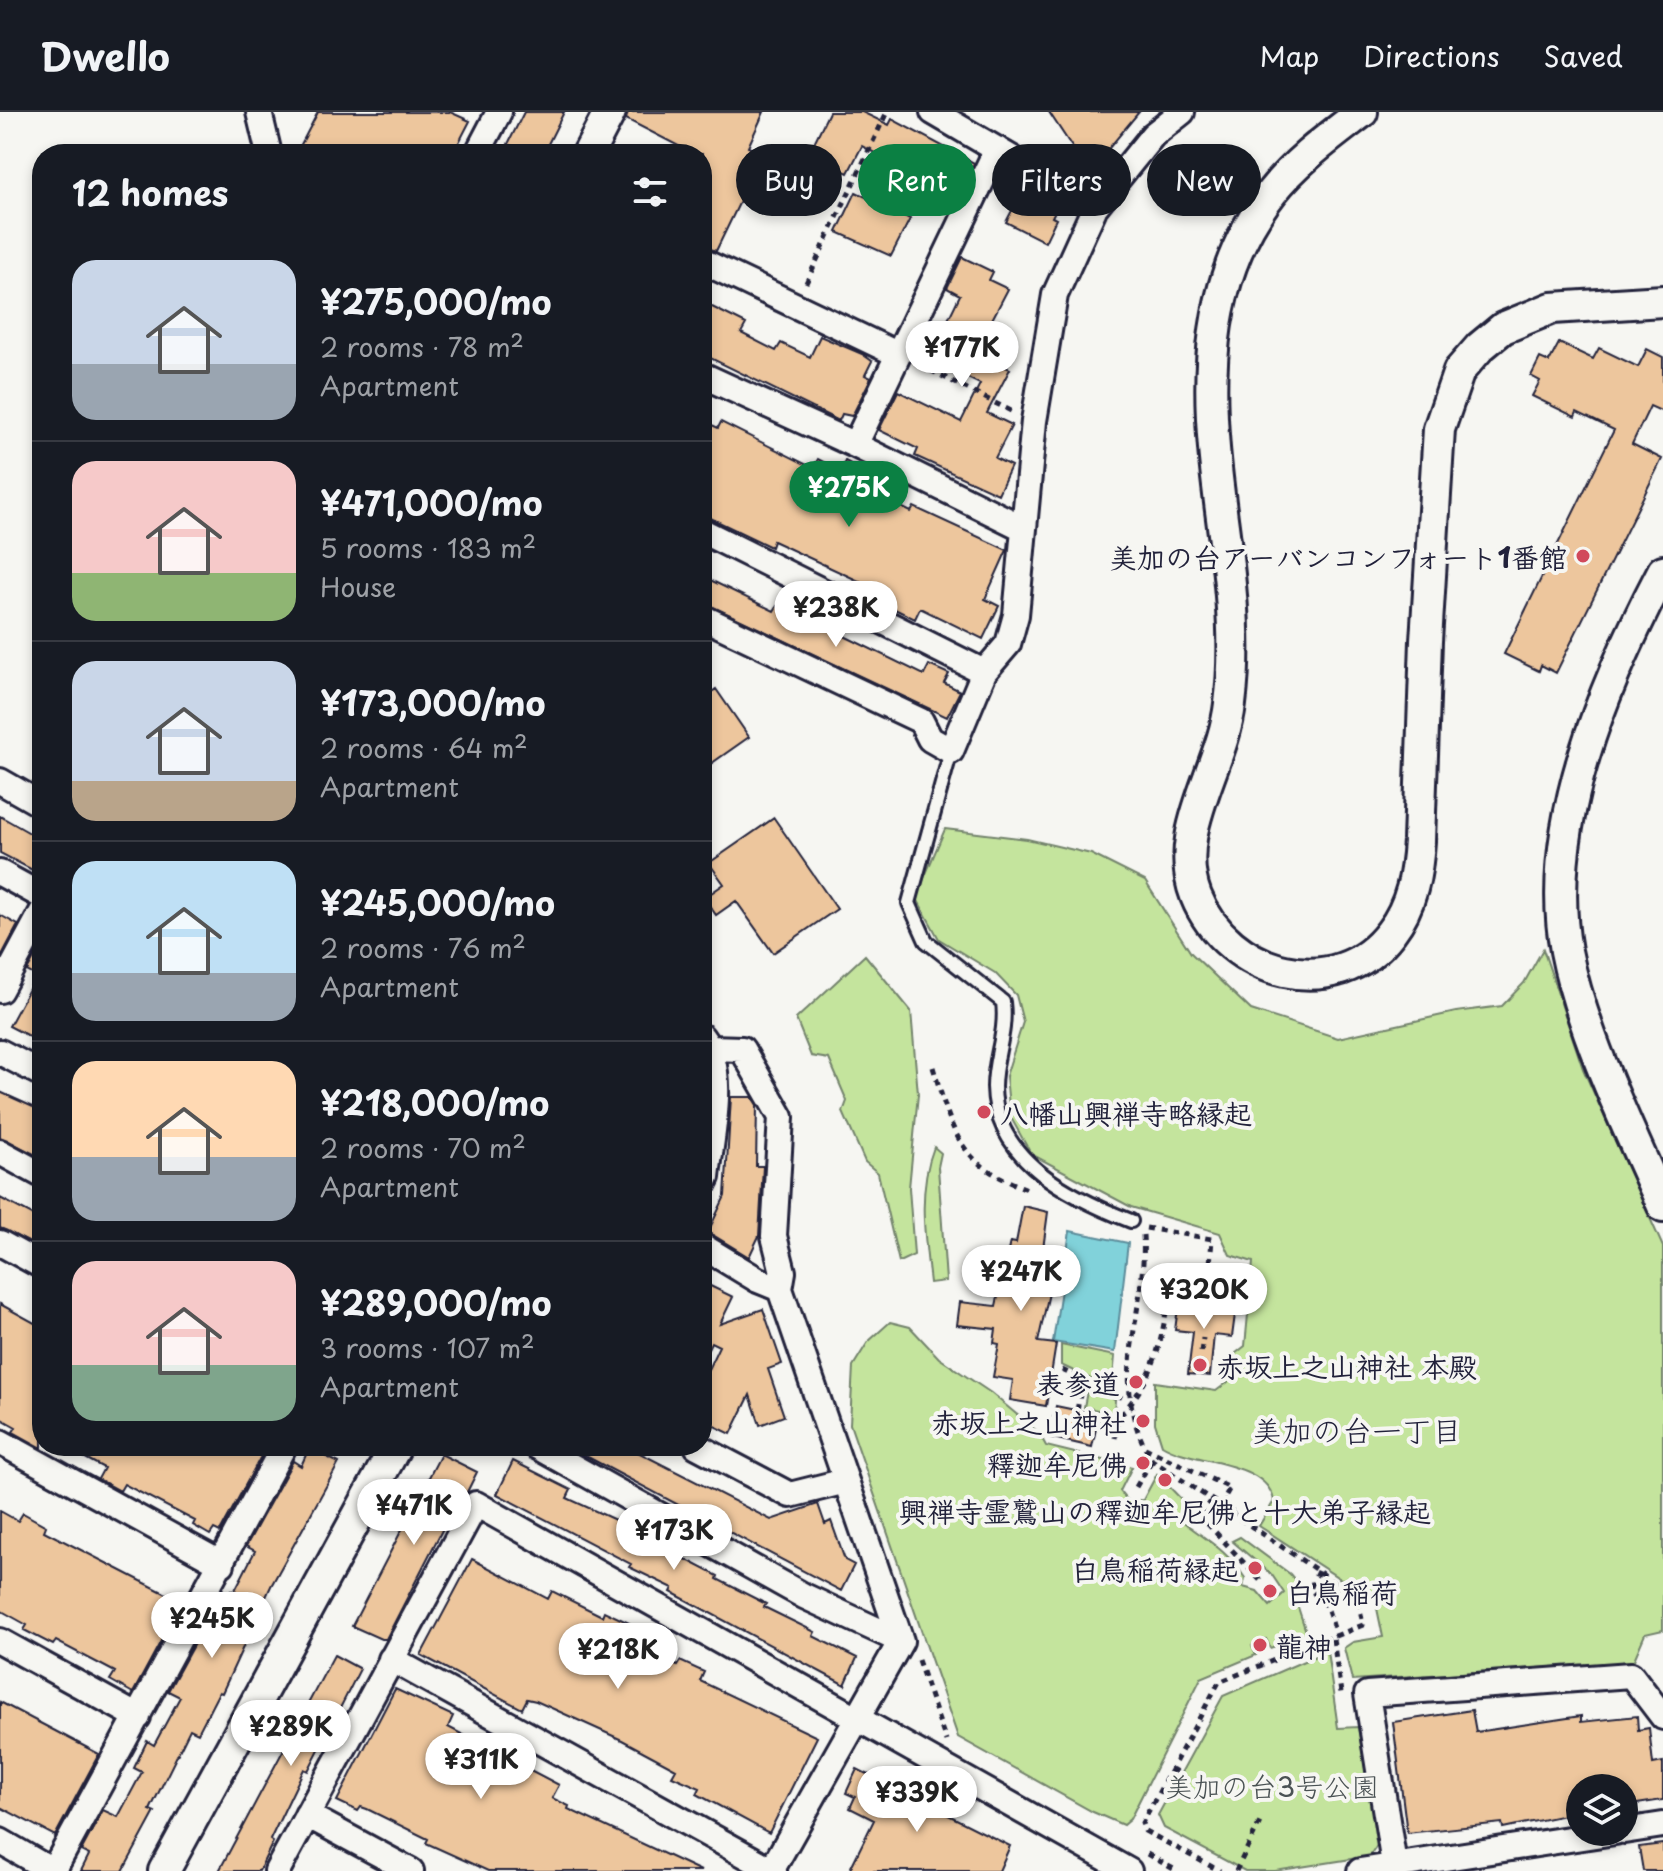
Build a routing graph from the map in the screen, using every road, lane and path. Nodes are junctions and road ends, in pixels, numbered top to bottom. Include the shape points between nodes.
1 (259, 112) edge
2 (499, 112) edge
3 (610, 112) edge
4 (887, 112) edge
5 (933, 112) edge
6 (1182, 112) edge
7 (1362, 112) edge
8 (267, 144) edge
9 (482, 144) edge
10 (593, 144) edge
11 (992, 146) edge
12 (992, 159) edge
13 (1131, 162) edge
14 (1091, 216) edge
15 (712, 266) edge
16 (1663, 301) edge
17 (795, 306) junction
18 (897, 354) junction
19 (712, 380) edge
20 (1034, 421) junction
21 (855, 445) junction
22 (1023, 528) junction
23 (712, 536) edge
24 (1663, 571) edge
25 (712, 622) edge
26 (984, 672) junction
27 (951, 751) junction
28 (0, 781) edge
29 (32, 799) edge
30 (0, 873) edge
31 (32, 891) edge
32 (32, 931) edge
33 (0, 990) edge
34 (712, 1043) edge
35 (0, 1052) edge
36 (933, 1067) dead end
37 (32, 1069) edge
38 (712, 1081) edge
39 (712, 1118) edge
40 (0, 1152) edge
41 (32, 1170) edge
42 (1061, 1189) junction
43 (1663, 1206) edge
44 (1131, 1221) dead end
45 (0, 1243) edge
46 (712, 1252) edge
47 (32, 1261) edge
48 (1209, 1283) junction
49 (780, 1289) junction
50 (1208, 1296) junction
51 (1237, 1298) dead end
52 (1207, 1303) dead end
53 (1203, 1338) dead end
54 (1201, 1352) dead end
55 (1062, 1370) dead end
56 (1084, 1380) junction
57 (1129, 1405) junction
58 (1077, 1410) dead end
59 (1115, 1438) dead end
60 (0, 1442) edge
61 (1144, 1447) junction
62 (712, 1454) edge
63 (279, 1456) edge
64 (391, 1456) edge
65 (554, 1456) edge
66 (1152, 1460) junction
67 (846, 1481) junction
68 (1136, 1487) dead end
69 (1212, 1500) junction
70 (1191, 1506) dead end
71 (1201, 1515) junction
72 (1236, 1516) junction
73 (222, 1564) junction
74 (1318, 1571) junction
75 (1260, 1580) dead end
76 (1335, 1638) junction
77 (0, 1641) edge
78 (901, 1641) junction
79 (391, 1659) junction
80 (1343, 1706) dead end
81 (138, 1717) junction
82 (1663, 1717) edge
83 (858, 1722) junction
84 (959, 1748) dead end
85 (1172, 1769) junction
86 (1180, 1774) dead end
87 (307, 1815) junction
88 (1260, 1822) dead end
89 (1663, 1825) edge
90 (1638, 1829) edge
91 (1566, 1840) edge
92 (0, 1841) edge
93 (1132, 1860) edge
94 (1395, 1868) edge
95 (52, 1871) edge
96 (164, 1871) edge
97 (277, 1871) edge
98 (411, 1871) edge
99 (773, 1871) edge
100 (1177, 1871) edge
101 (1220, 1871) edge
102 (1236, 1871) edge
103 (1360, 1871) edge

1 - 8 street
2 - 9 street
3 - 10 street
4 - 17 path
5 - 11 street
6 - 13 street
7 - 16 street via 1272,192 1224,283 1211,345 1215,457 1234,650 1221,750 1192,830 1188,868 1210,924 1260,965 1302,973 1352,963 1391,932 1408,904 1417,873 1439,429 1459,371 1503,328 1552,308
12 - 18 street
14 - 20 street via 1055,295
15 - 17 street
17 - 18 street
18 - 20 path
18 - 21 street
19 - 21 street
20 - 22 street
21 - 22 street
22 - 26 street via 1016,615 1008,644
23 - 26 street
24 - 43 street via 1604,703 1572,793 1560,876 1566,952 1590,1028
25 - 27 street via 921,721 930,739
26 - 27 street
27 - 42 lane via 909,903 926,941 1003,1002 1006,1025 994,1086 998,1119 1016,1150
28 - 29 street
30 - 31 street
32 - 33 street
34 - 49 street via 742,1049 781,1117 774,1236 783,1272
35 - 37 street
36 - 42 path via 951,1123 978,1164 995,1177 1033,1191
38 - 39 street
40 - 41 street
42 - 44 lane
45 - 47 street
46 - 49 street
48 - 50 path
48 - 57 path via 1171,1279 1157,1357
48 - 57 path via 1212,1239 1143,1228
49 - 67 street
50 - 51 path
50 - 52 path
53 - 54 path
55 - 56 path
56 - 57 path
56 - 58 path
57 - 59 path via 1119,1415
57 - 61 path
60 - 73 street
61 - 66 path
61 - 72 path via 1230,1488 1223,1500
62 - 67 street via 790,1495
63 - 73 street
64 - 96 street
65 - 78 street via 804,1596
66 - 68 path
66 - 69 path
67 - 78 street
69 - 71 path
69 - 72 path
70 - 71 path
71 - 75 path
72 - 74 path
73 - 81 street
74 - 76 path via 1310,1589 1327,1607
74 - 76 path via 1359,1603 1363,1625
76 - 80 path
76 - 85 path via 1219,1682
77 - 81 street
78 - 83 street
78 - 84 path via 914,1649 946,1741
79 - 83 street via 476,1504
79 - 87 street
79 - 99 street
81 - 95 street
82 - 94 street via 1631,1675 1367,1694
83 - 93 street
83 - 99 street
85 - 86 path
85 - 101 path via 1142,1823 1145,1831
87 - 97 street
87 - 98 street
88 - 102 path
89 - 90 street
91 - 94 street
92 - 95 street
93 - 100 path
94 - 103 street

